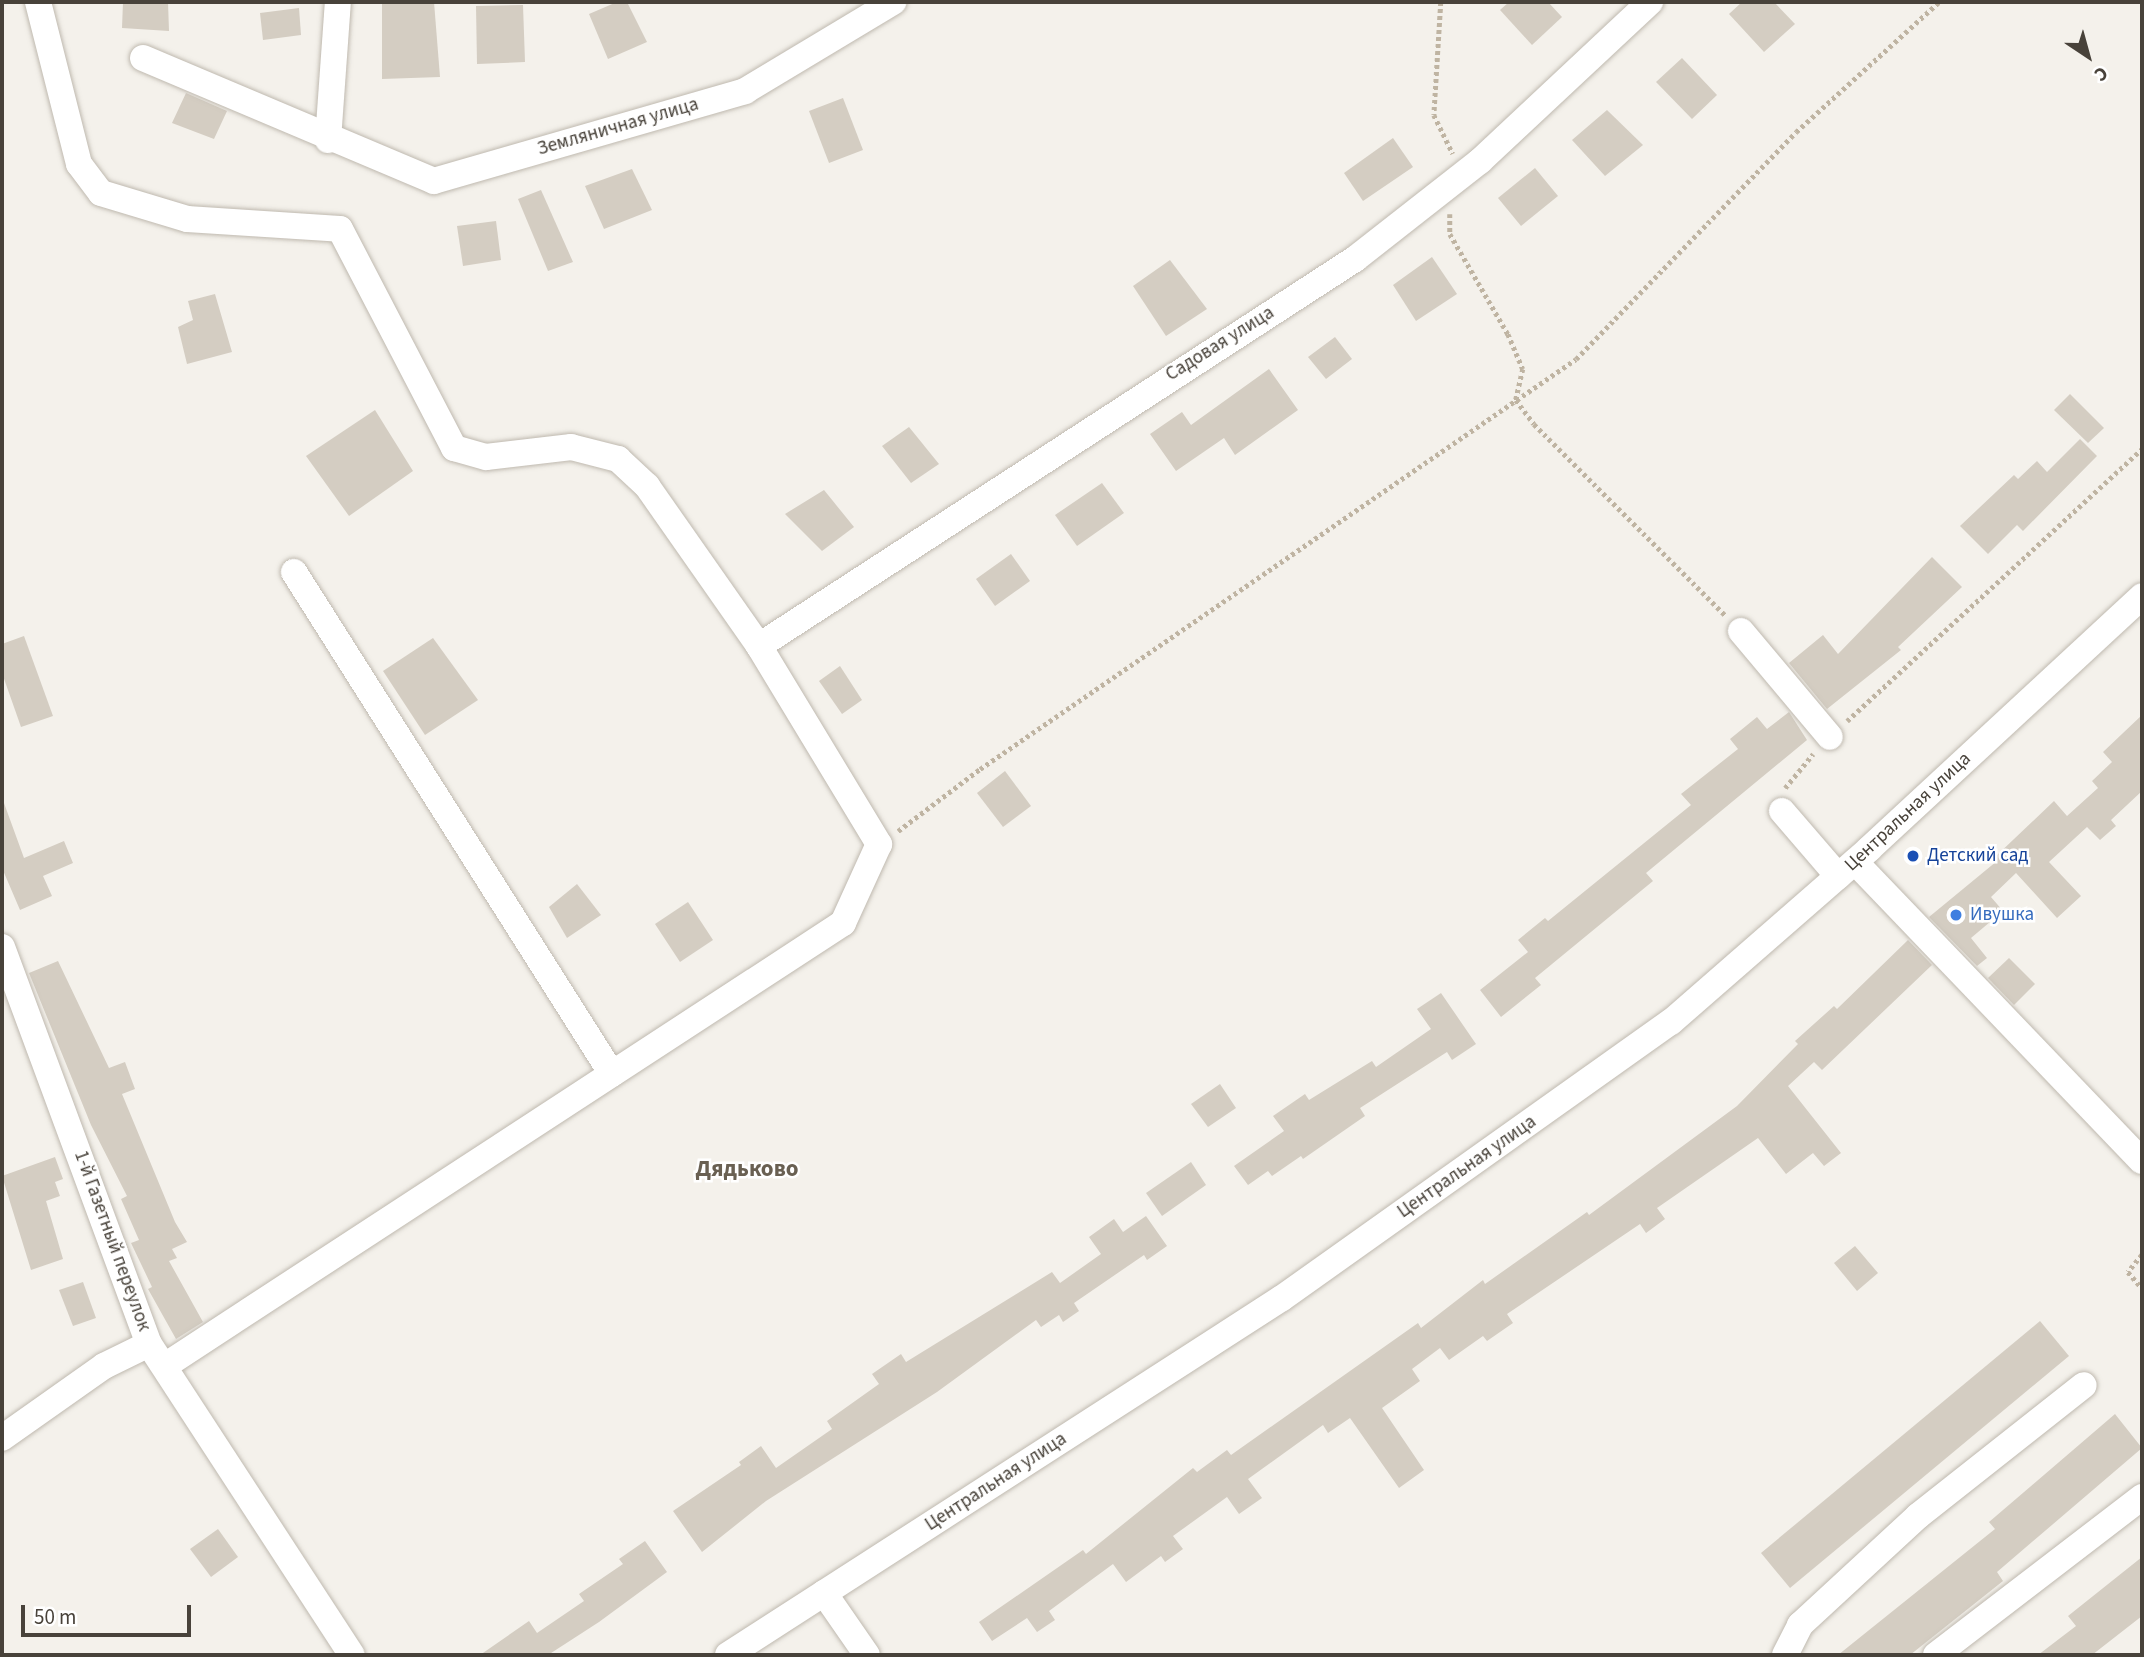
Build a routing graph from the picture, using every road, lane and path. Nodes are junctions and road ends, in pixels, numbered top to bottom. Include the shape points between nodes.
1 (38, 2) edge
2 (338, 2) edge
3 (893, 2) edge
4 (1441, 2) edge
5 (1650, 2) edge
6 (1939, 2) edge
7 (143, 58) dead end
8 (328, 140) junction
9 (1456, 180) junction
10 (1516, 400) junction
11 (2142, 449) edge
12 (294, 572) dead end
13 (2142, 596) edge
14 (1741, 631) joint
15 (759, 646) junction
16 (1830, 737) junction
17 (1782, 801) joint
18 (878, 844) junction
19 (1847, 869) junction
20 (2, 947) edge
21 (612, 1074) junction
22 (2142, 1161) edge
23 (2142, 1255) edge
24 (2142, 1288) edge
25 (149, 1344) junction
26 (166, 1365) junction
27 (2084, 1385) dead end
28 (2, 1438) edge
29 (2142, 1497) edge
30 (824, 1593) junction
31 (352, 1655) edge
32 (728, 1655) edge
33 (867, 1655) edge
34 (1786, 1655) edge
35 (1937, 1655) edge

1 - 15 street via 79,164 101,192 187,219 340,229 454,448 486,457 571,447 618,459 647,486
2 - 8 street
3 - 8 street, Земляничная улица via 744,91 434,181
4 - 9 path via 1434,115
5 - 9 street, Садовая улица
6 - 10 path via 1796,132 1576,359
7 - 8 street, Земляничная улица
9 - 10 path via 1450,234 1523,369
9 - 15 street, Садовая улица via 1355,259
10 - 14 path via 1534,424
10 - 18 path via 979,769
11 - 16 path
12 - 21 street
13 - 19 street, Центральная улица
14 - 16 street
15 - 18 street
16 - 17 path
17 - 19 street
18 - 21 street via 843,923
19 - 22 street
19 - 30 street, Центральная улица via 1671,1022 1293,1290
20 - 25 street, 1-й Газетный переулок
21 - 26 street
23 - 24 path via 2128,1272
25 - 26 street, 1-й Газетный переулок
25 - 28 street via 104,1366
26 - 31 street, 1-й Газетный переулок via 175,1386
27 - 34 street via 1918,1516 1800,1625
29 - 35 street
30 - 32 street, Центральная улица
30 - 33 street

